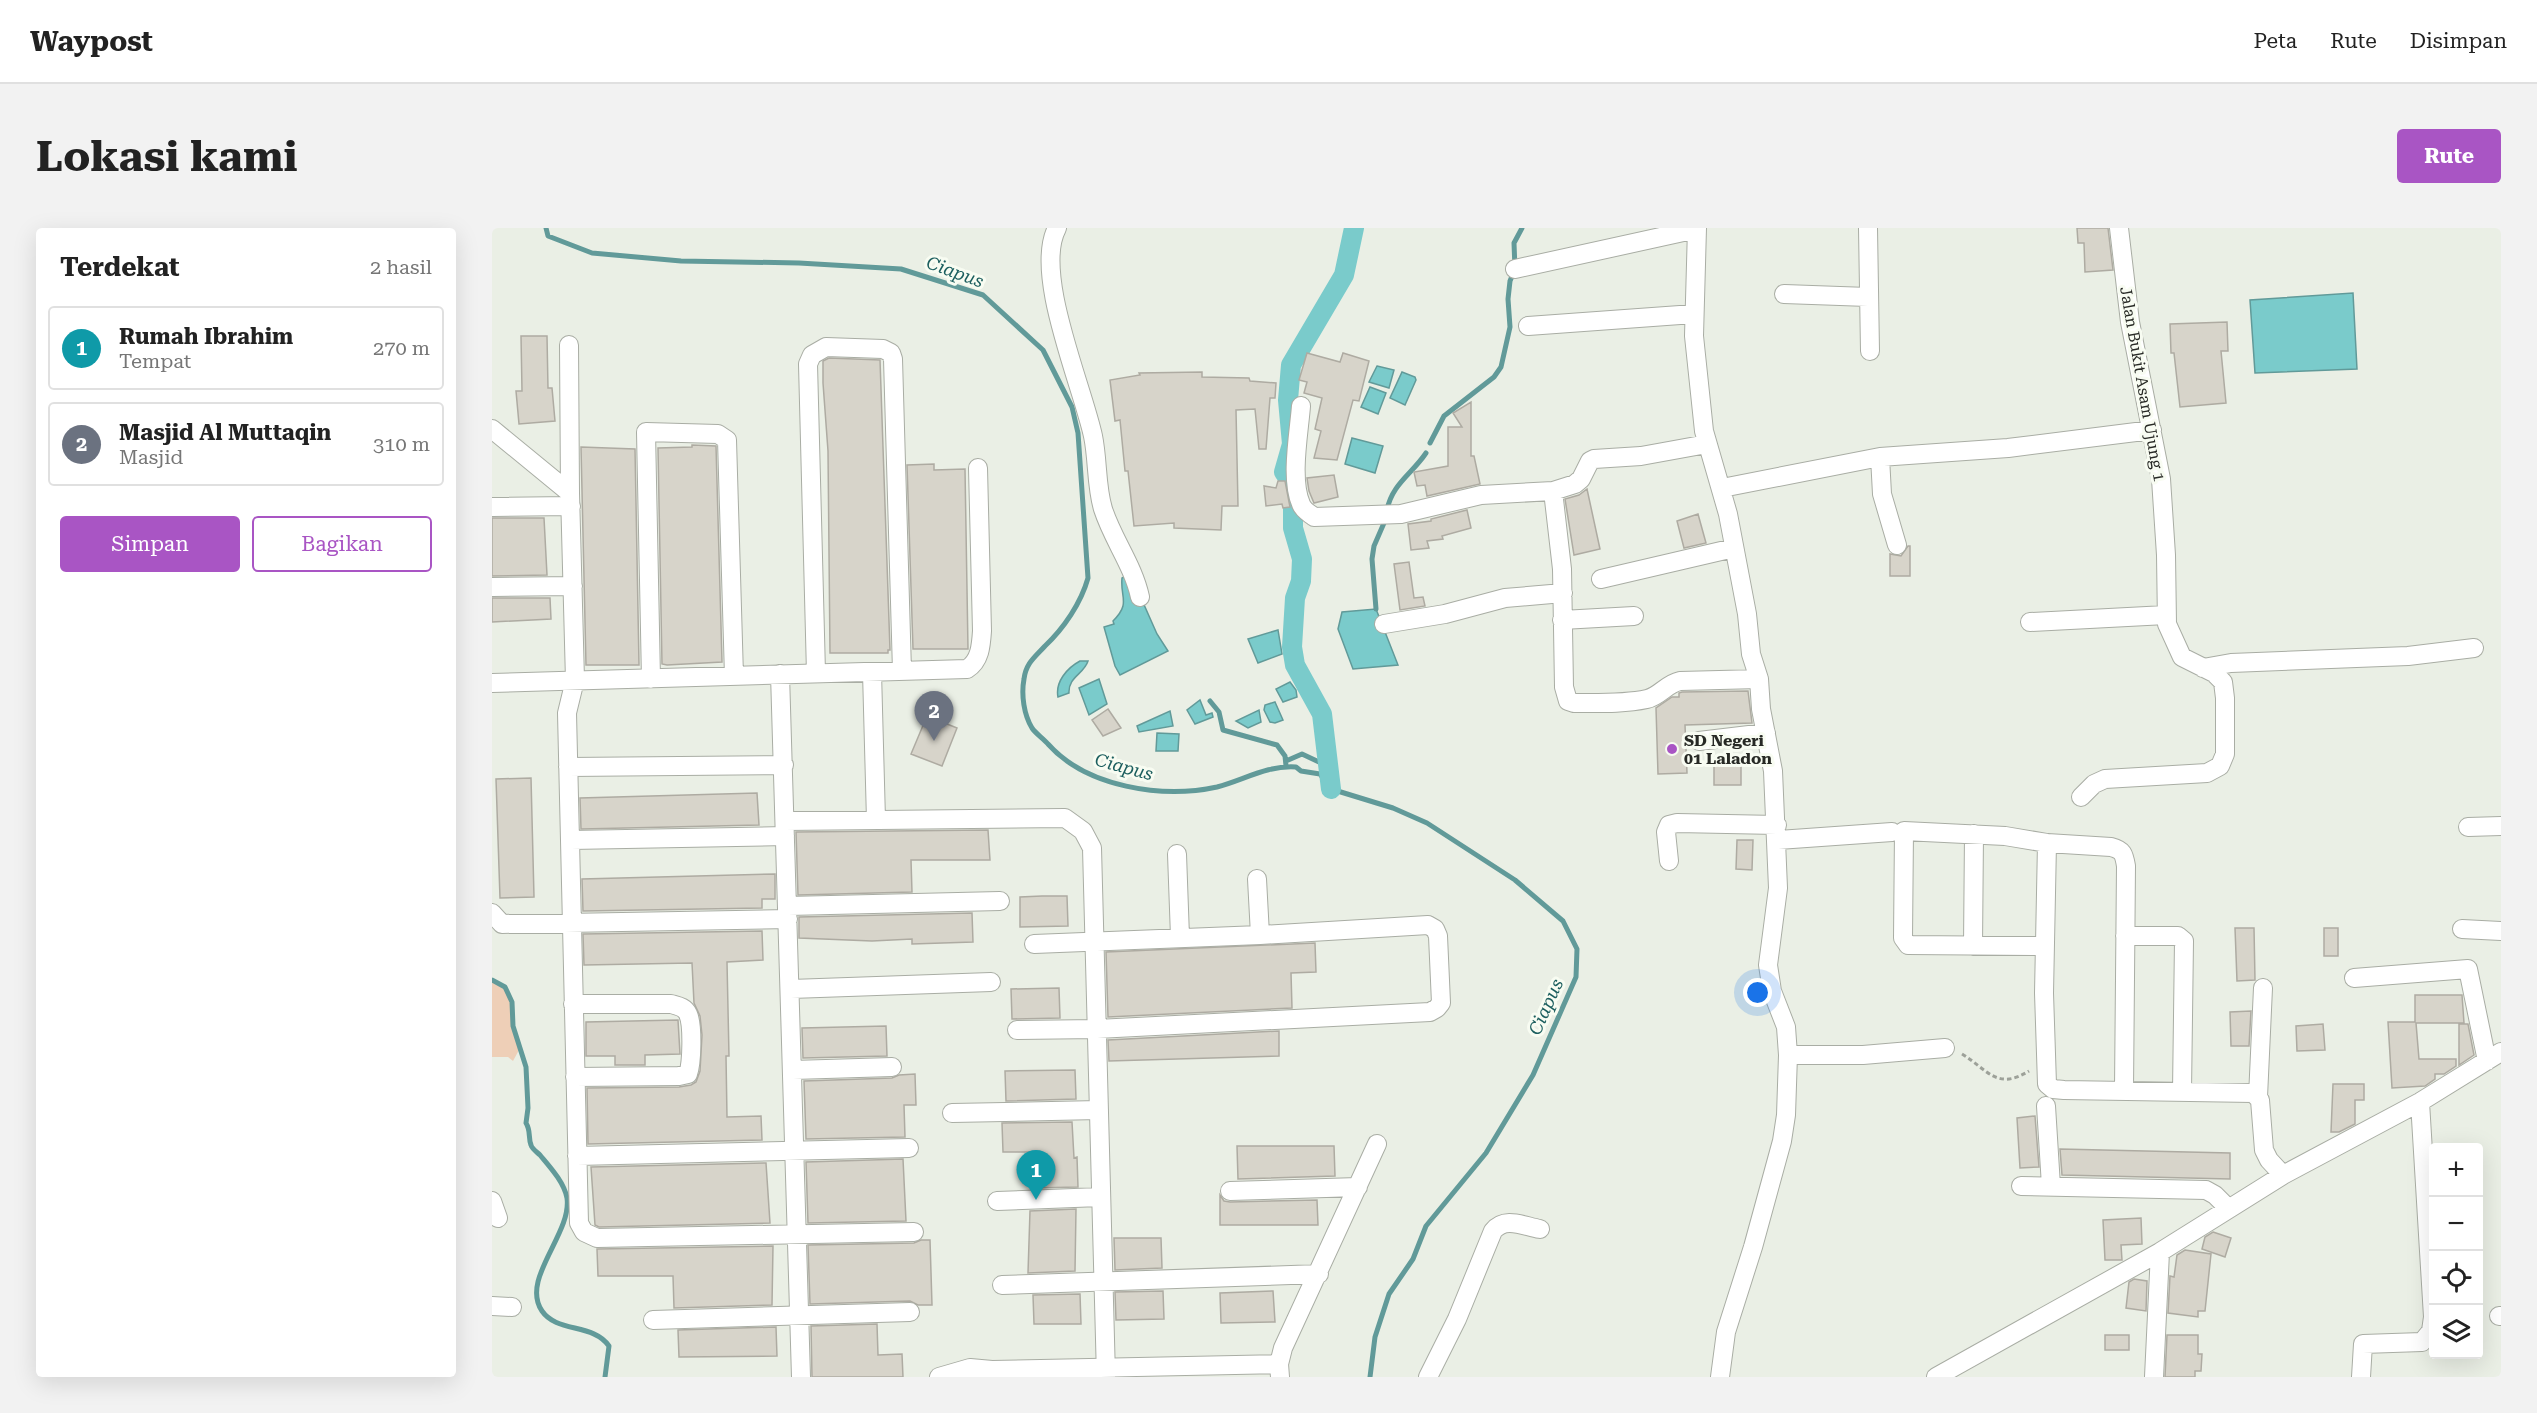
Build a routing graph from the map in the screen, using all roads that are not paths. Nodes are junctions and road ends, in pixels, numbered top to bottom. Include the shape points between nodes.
1 (1056, 228) edge
2 (1697, 228) edge
3 (1868, 228) edge
4 (2119, 228) edge
5 (1515, 269) dead end
6 (1784, 294) dead end
7 (1868, 297) junction
8 (1694, 314) junction
9 (1528, 326) dead end
10 (569, 345) dead end
11 (1870, 351) dead end
12 (1301, 406) dead end
13 (492, 429) edge
14 (2152, 430) junction
15 (1707, 444) junction
16 (1880, 457) junction
17 (978, 468) dead end
18 (1722, 488) junction
19 (1553, 491) junction
20 (570, 499) junction
21 (492, 507) edge
22 (1896, 544) dead end
23 (1734, 548) junction
24 (1601, 579) dead end
25 (573, 586) junction
26 (492, 588) edge
27 (1563, 593) junction
28 (1140, 597) dead end
29 (2166, 615) junction
30 (1634, 616) dead end
31 (1562, 620) junction
32 (2030, 622) dead end
33 (1384, 624) dead end
34 (2474, 648) dead end
35 (2203, 668) junction
36 (902, 671) junction
37 (872, 672) junction
38 (816, 673) junction
39 (780, 674) junction
40 (734, 676) junction
41 (651, 679) junction
42 (1759, 679) junction
43 (575, 680) junction
44 (492, 683) edge
45 (1766, 733) junction
46 (1699, 741) dead end
47 (784, 765) junction
48 (568, 767) junction
49 (2081, 797) dead end
50 (876, 819) junction
51 (2501, 826) edge
52 (2468, 827) dead end
53 (785, 829) junction
54 (1778, 832) junction
55 (1892, 832) dead end
56 (1974, 834) junction
57 (572, 840) junction
58 (2047, 843) junction
59 (1177, 854) dead end
60 (1669, 861) dead end
61 (1257, 879) dead end
62 (1000, 901) dead end
63 (492, 913) edge
64 (788, 913) junction
65 (572, 924) junction
66 (2462, 930) dead end
67 (2501, 931) edge
68 (1260, 935) junction
69 (2125, 936) junction
70 (1180, 937) junction
71 (1094, 940) junction
72 (1034, 944) dead end
73 (1973, 946) junction
74 (2045, 946) junction
75 (2354, 978) dead end
76 (991, 982) dead end
77 (2263, 988) dead end
78 (790, 989) junction
79 (573, 1004) junction
80 (1097, 1029) junction
81 (1017, 1030) dead end
82 (1946, 1048) road end
83 (1788, 1055) junction
84 (2494, 1057) edge
85 (892, 1066) dead end
86 (793, 1070) junction
87 (575, 1077) junction
88 (2124, 1090) junction
89 (2182, 1092) junction
90 (2258, 1097) junction
91 (2420, 1102) junction
92 (2046, 1106) dead end
93 (1099, 1110) junction
94 (952, 1113) dead end
95 (1377, 1144) dead end
96 (909, 1148) dead end
97 (794, 1150) junction
98 (577, 1156) junction
99 (2283, 1175) junction
100 (1358, 1186) junction
101 (2021, 1186) dead end
102 (2051, 1186) junction
103 (1230, 1191) dead end
104 (1100, 1197) junction
105 (492, 1201) edge
106 (998, 1201) dead end
107 (2229, 1209) junction
108 (498, 1218) dead end
109 (1540, 1229) dead end
110 (915, 1232) dead end
111 (796, 1234) junction
112 (2160, 1252) junction
113 (1319, 1274) junction
114 (1103, 1282) junction
115 (1002, 1285) dead end
116 (492, 1306) edge
117 (512, 1306) dead end
118 (910, 1312) dead end
119 (799, 1317) junction
120 (653, 1320) dead end
121 (1280, 1370) edge
122 (1106, 1373) edge
123 (801, 1377) edge
124 (939, 1377) edge
125 (1428, 1377) edge
126 (1720, 1377) edge
127 (1936, 1377) edge
128 (2154, 1377) edge
129 (2361, 1377) edge

1 - 28 street via 1050,256 1054,294 1093,436 1102,506
2 - 5 street
2 - 8 street
3 - 7 street
4 - 14 street, Jalan Bukit Asam Ujung 1 via 2130,322
6 - 7 street
7 - 11 street
8 - 9 street
8 - 15 street via 1695,362
10 - 20 street
12 - 19 street via 1298,495 1302,507 1314,517 1401,514 1481,495
13 - 20 street
14 - 16 street via 2008,448
14 - 29 street, Jalan Bukit Asam Ujung 1 via 2162,479
15 - 18 street
15 - 19 street via 1641,456 1594,459 1575,484
16 - 18 street
16 - 22 street via 1882,494
17 - 36 street via 982,632 979,655 967,669
18 - 23 street
19 - 27 street
20 - 21 street
20 - 25 street
23 - 24 street
23 - 42 street via 1751,654
25 - 26 street
25 - 43 street
27 - 31 street
27 - 33 street via 1505,598 1445,614
29 - 32 street
29 - 35 street, Jalan Bukit Asam Ujung 1 via 2182,657
30 - 31 street
31 - 42 street via 1565,696 1574,704 1648,699 1670,683 1680,681
34 - 35 street via 2408,656 2231,663
35 - 49 street, Jalan Bukit Asam Ujung 1 via 2220,677 2224,688 2225,754 2216,771 2105,779
36 - 37 street
36 - 38 street via 893,360 891,353 883,349 826,347 812,355 808,364
37 - 38 street
37 - 50 street
38 - 39 street
39 - 40 street
39 - 47 street
40 - 41 street
40 - 41 street via 727,440 718,434 646,432
41 - 43 street
42 - 45 street
43 - 44 street
43 - 48 street via 567,713
45 - 46 street
45 - 54 street
47 - 48 street
47 - 53 street
48 - 57 street
50 - 53 street
50 - 71 street via 1065,818 1083,831 1092,848
51 - 52 street
53 - 57 street
53 - 64 street
54 - 55 street
54 - 60 street via 1669,825
54 - 83 street via 1778,898 1768,965 1772,991 1786,1027
56 - 58 street via 2026,837
56 - 73 street
56 - 73 street via 1904,831 1904,938 1908,945
57 - 65 street
58 - 69 street via 2120,849 2126,866
58 - 74 street
59 - 70 street
61 - 68 street
62 - 64 street
63 - 65 street via 502,924
64 - 65 street
64 - 78 street
65 - 79 street
66 - 67 street
68 - 70 street
68 - 80 street via 1431,926 1438,936 1441,1003 1430,1012
69 - 88 street
69 - 89 street via 2178,936 2184,941
70 - 71 street
71 - 72 street
71 - 80 street
73 - 74 street
74 - 88 street via 2047,1084 2053,1089
75 - 84 street via 2468,969
76 - 78 street
77 - 90 street
78 - 86 street
79 - 87 street
79 - 87 street via 671,1004 681,1006 690,1021 688,1074
80 - 81 street
80 - 93 street
82 - 83 street via 1844,1056
83 - 126 street via 1782,1141 1726,1332
84 - 91 street
85 - 86 street
86 - 97 street
87 - 98 street
88 - 89 street
89 - 90 street via 2253,1093
90 - 99 street via 2264,1150
91 - 99 street
91 - 129 street via 2431,1331 2422,1342 2363,1344
92 - 102 street
93 - 94 street
93 - 104 street
95 - 100 street
96 - 97 street
97 - 98 street
97 - 111 street
98 - 111 street via 579,1223 584,1232 597,1238
99 - 107 street
100 - 103 street
100 - 113 street
101 - 102 street
102 - 107 street via 2206,1190
104 - 106 street
104 - 114 street
105 - 108 street
107 - 112 street
109 - 125 street via 1506,1222 1493,1231
110 - 111 street
111 - 119 street
112 - 127 street
112 - 128 street
113 - 114 street
113 - 121 street via 1283,1348
114 - 115 street
114 - 122 street
116 - 117 street
118 - 119 street
119 - 120 street
119 - 123 street
121 - 122 street
122 - 124 street via 970,1368

